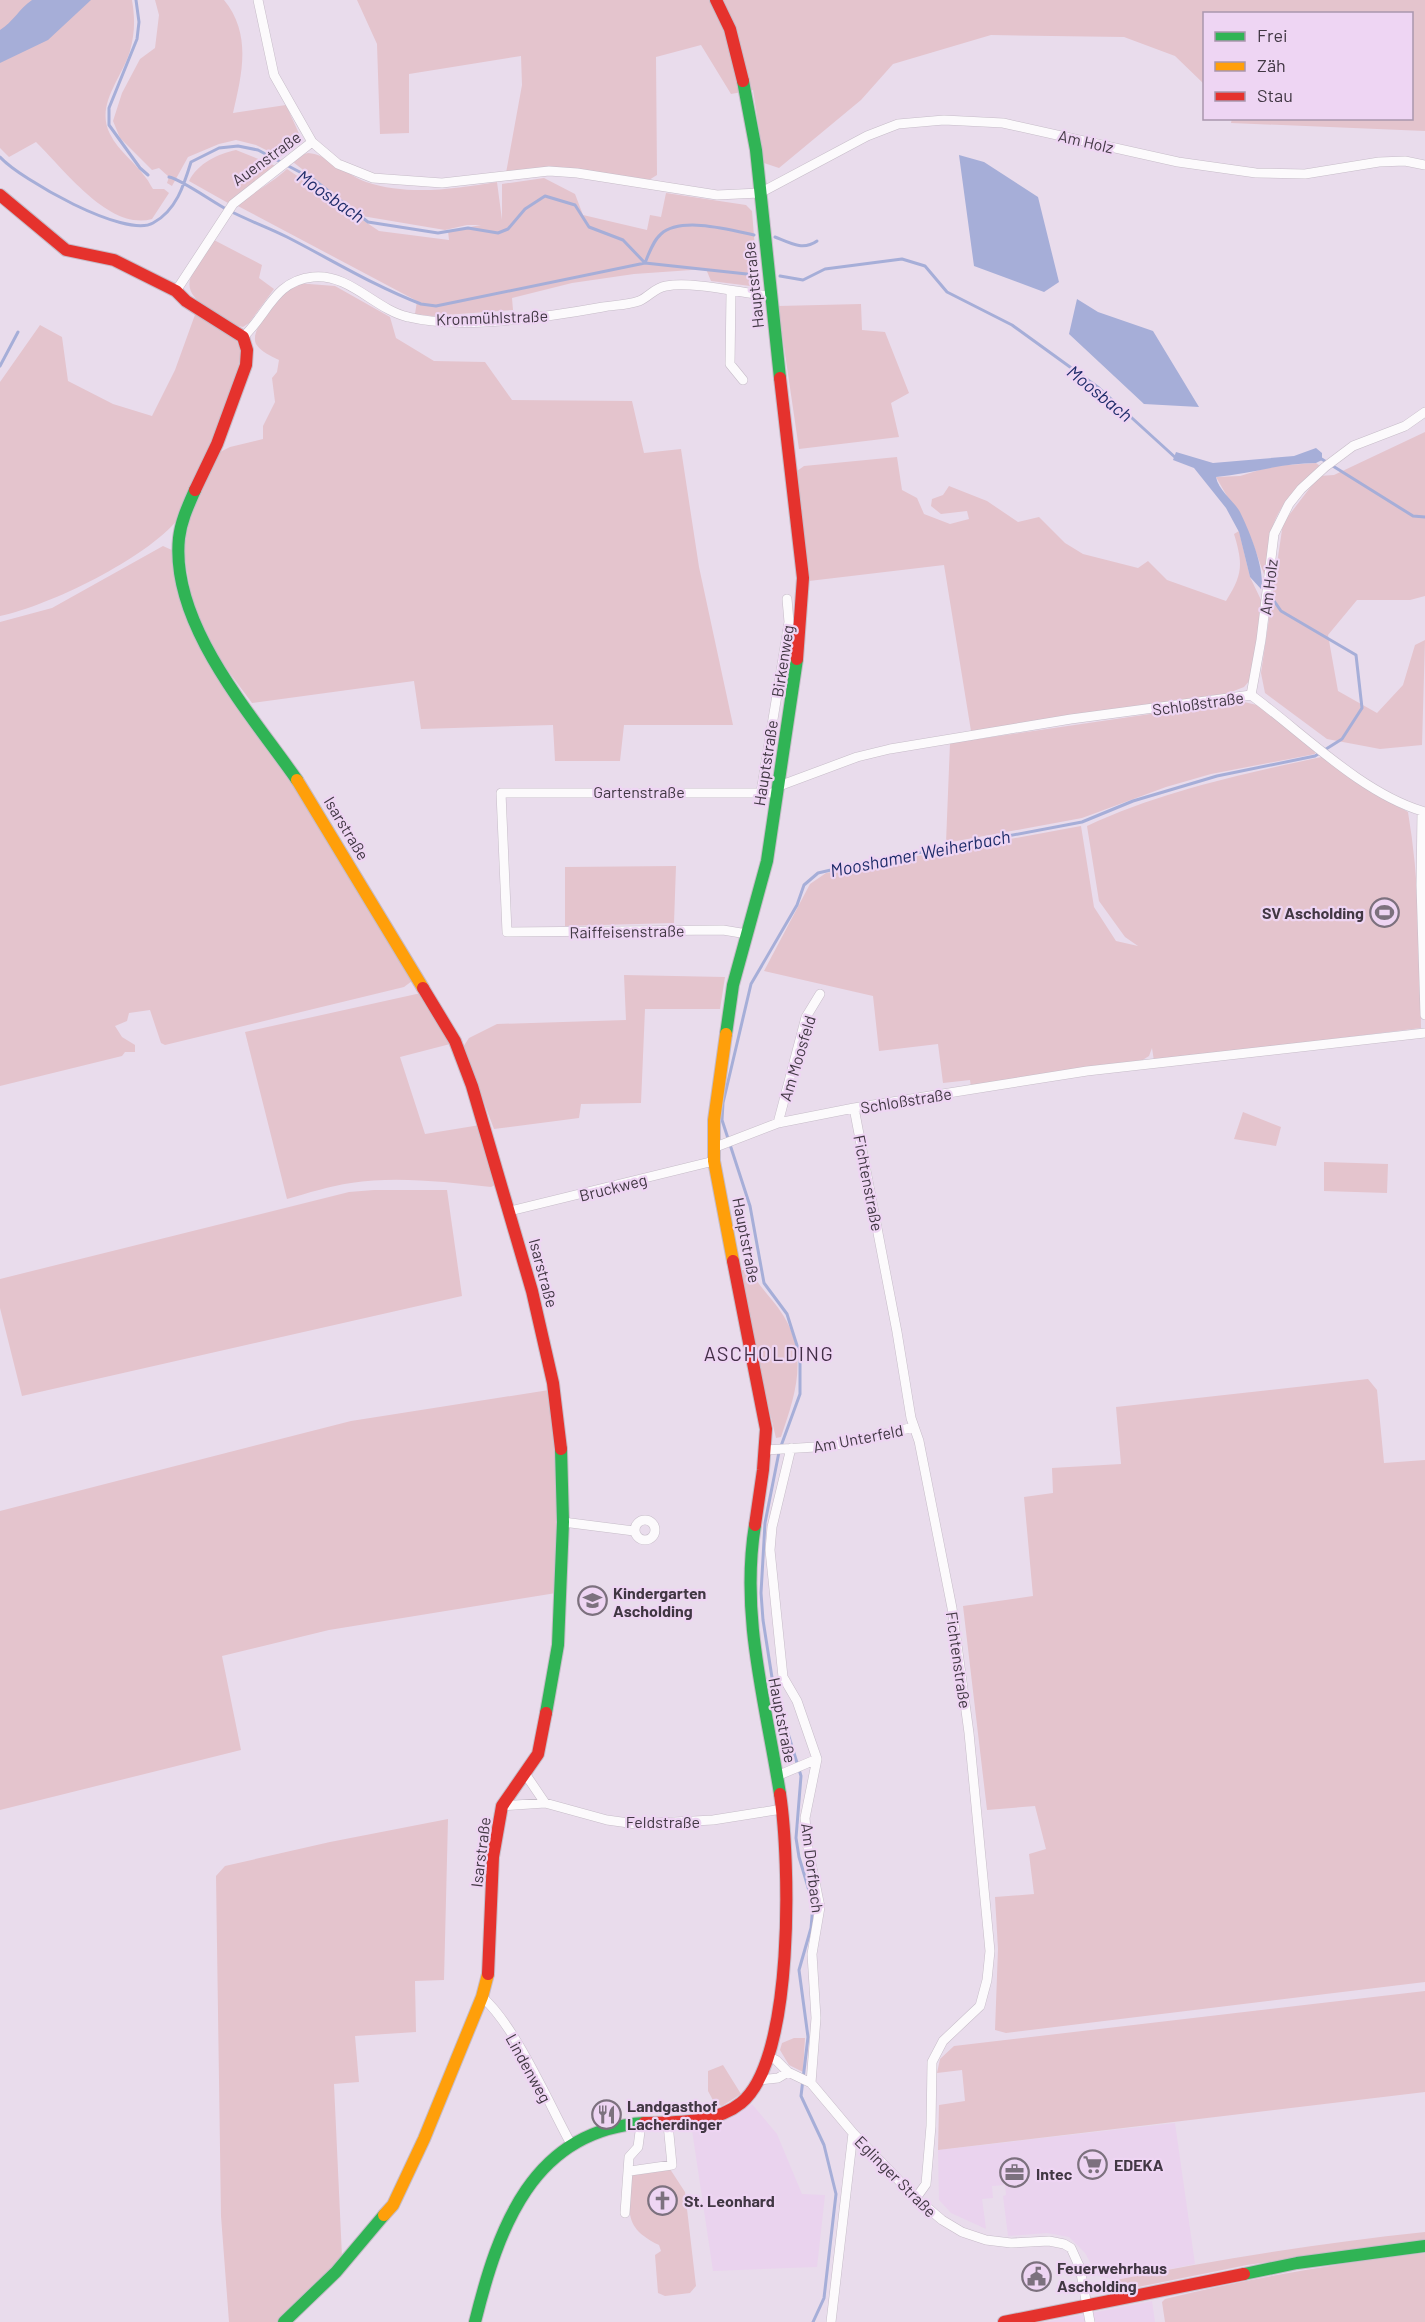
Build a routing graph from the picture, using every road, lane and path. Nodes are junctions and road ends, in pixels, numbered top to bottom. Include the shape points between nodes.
1 (258, 0) edge
2 (716, 0) edge
3 (312, 142) junction
4 (1425, 165) edge
5 (760, 193) junction
6 (0, 195) edge
7 (176, 291) junction
8 (731, 292) junction
9 (770, 296) junction
10 (243, 337) junction
11 (743, 380) dead end
12 (1425, 412) edge
13 (787, 600) dead end
14 (1251, 695) junction
15 (778, 789) junction
16 (761, 792) junction
17 (507, 932) joint
18 (747, 934) junction
19 (820, 994) dead end
20 (1425, 1015) edge
21 (1425, 1033) edge
22 (854, 1108) junction
23 (778, 1123) junction
24 (722, 1149) junction
25 (510, 1211) junction
26 (914, 1427) junction
27 (788, 1448) junction
28 (770, 1450) junction
29 (563, 1522) junction
30 (634, 1531) dead end
31 (817, 1759) junction
32 (526, 1775) junction
33 (777, 1776) junction
34 (545, 1803) junction
35 (502, 1806) junction
36 (782, 1809) junction
37 (482, 1997) junction
38 (768, 2056) junction
39 (788, 2072) junction
40 (760, 2080) junction
41 (806, 2080) junction
42 (640, 2124) junction
43 (668, 2124) junction
44 (853, 2133) junction
45 (571, 2144) junction
46 (630, 2171) junction
47 (916, 2198) junction
48 (625, 2212) dead end
49 (1425, 2246) edge
50 (1088, 2305) junction
51 (284, 2322) edge
52 (476, 2322) edge
53 (831, 2322) edge
54 (1004, 2322) edge
55 (1090, 2322) edge

1 - 3 street via 274,75
2 - 5 main road, Hauptstraße via 730,29 741,69
3 - 5 street, Auenstraße via 338,164 373,178 400,182 442,183 549,171 717,195
3 - 7 street, Auenstraße via 233,204
4 - 5 street, Am Holz via 1379,162 1305,174 1256,173 1178,162 1003,123 944,120 898,124 867,136
5 - 9 main road, Hauptstraße
6 - 7 main road via 66,250 114,260
7 - 10 main road
8 - 9 street, Kronmühlstraße
8 - 10 street, Kronmühlstraße via 693,285 667,286 639,301 557,315 455,322 406,317 342,282 314,276 289,283 271,299
8 - 11 street via 730,364
9 - 15 main road, Hauptstraße via 804,578 795,678
10 - 25 main road, Isarstraße via 246,365 217,444 187,506 179,538 183,586 192,618 207,652 306,792 455,1041
12 - 14 street, Am Holz via 1405,426 1353,446 1333,460 1301,489 1279,522 1274,534
13 - 16 street, Birkenweg via 789,622
14 - 15 street, Schloßstraße via 919,744 857,757
14 - 20 street, Schloßstraße via 1361,780 1422,811 1420,885
15 - 16 street, Gartenstraße
15 - 18 main road, Hauptstraße via 767,861
16 - 17 street, Gartenstraße via 501,793
17 - 18 street, Raiffeisenstraße via 723,930
18 - 24 main road, Hauptstraße via 733,985 721,1062
19 - 23 street, Am Moosfeld via 806,1017
21 - 22 street, Schloßstraße via 1087,1071
22 - 23 street, Schloßstraße
22 - 26 street, Fichtenstraße
23 - 24 street, Schloßstraße
24 - 25 street, Bruckweg
24 - 28 main road, Hauptstraße
25 - 29 main road, Isarstraße via 553,1383 560,1433
26 - 27 street, Am Unterfeld via 832,1446
26 - 47 street, Fichtenstraße via 952,1608 969,1733 990,1951 980,2007 943,2042 932,2062 926,2184
27 - 28 street, Am Unterfeld
27 - 31 street via 770,1550 783,1677 797,1701
28 - 33 main road, Hauptstraße via 749,1590 758,1676
29 - 30 street
29 - 32 main road, Isarstraße via 558,1646 543,1737
31 - 33 street
31 - 41 street, Am Dorfbach via 805,1818 820,1907 812,1954 816,2026
32 - 34 street
32 - 35 main road, Isarstraße
33 - 36 main road, Hauptstraße
34 - 35 street, Feldstraße
34 - 36 street, Feldstraße via 636,1824 713,1820
35 - 37 main road, Isarstraße via 493,1857 489,1969
36 - 38 main road, Hauptstraße via 786,1940
37 - 45 street, Lindenweg via 494,2007
37 - 51 main road, Isarstraße via 393,2205 336,2272
38 - 39 street, Eglinger Straße
38 - 40 main road, Hauptstraße
39 - 40 street via 778,2078
39 - 41 street, Eglinger Straße
40 - 43 main road, Hauptstraße via 749,2095 723,2112
41 - 44 street, Eglinger Straße
42 - 43 main road, Hauptstraße
42 - 45 main road, Hauptstraße via 598,2130
42 - 46 street
43 - 46 street via 672,2166
44 - 47 street, Eglinger Straße
44 - 53 street
45 - 52 main road, Hauptstraße via 533,2181 508,2219 488,2266
46 - 48 street
47 - 50 street, Eglinger Straße via 962,2232 986,2240 1065,2244 1075,2254
49 - 50 main road via 1297,2263
50 - 54 main road
50 - 55 street, Eglinger Straße

